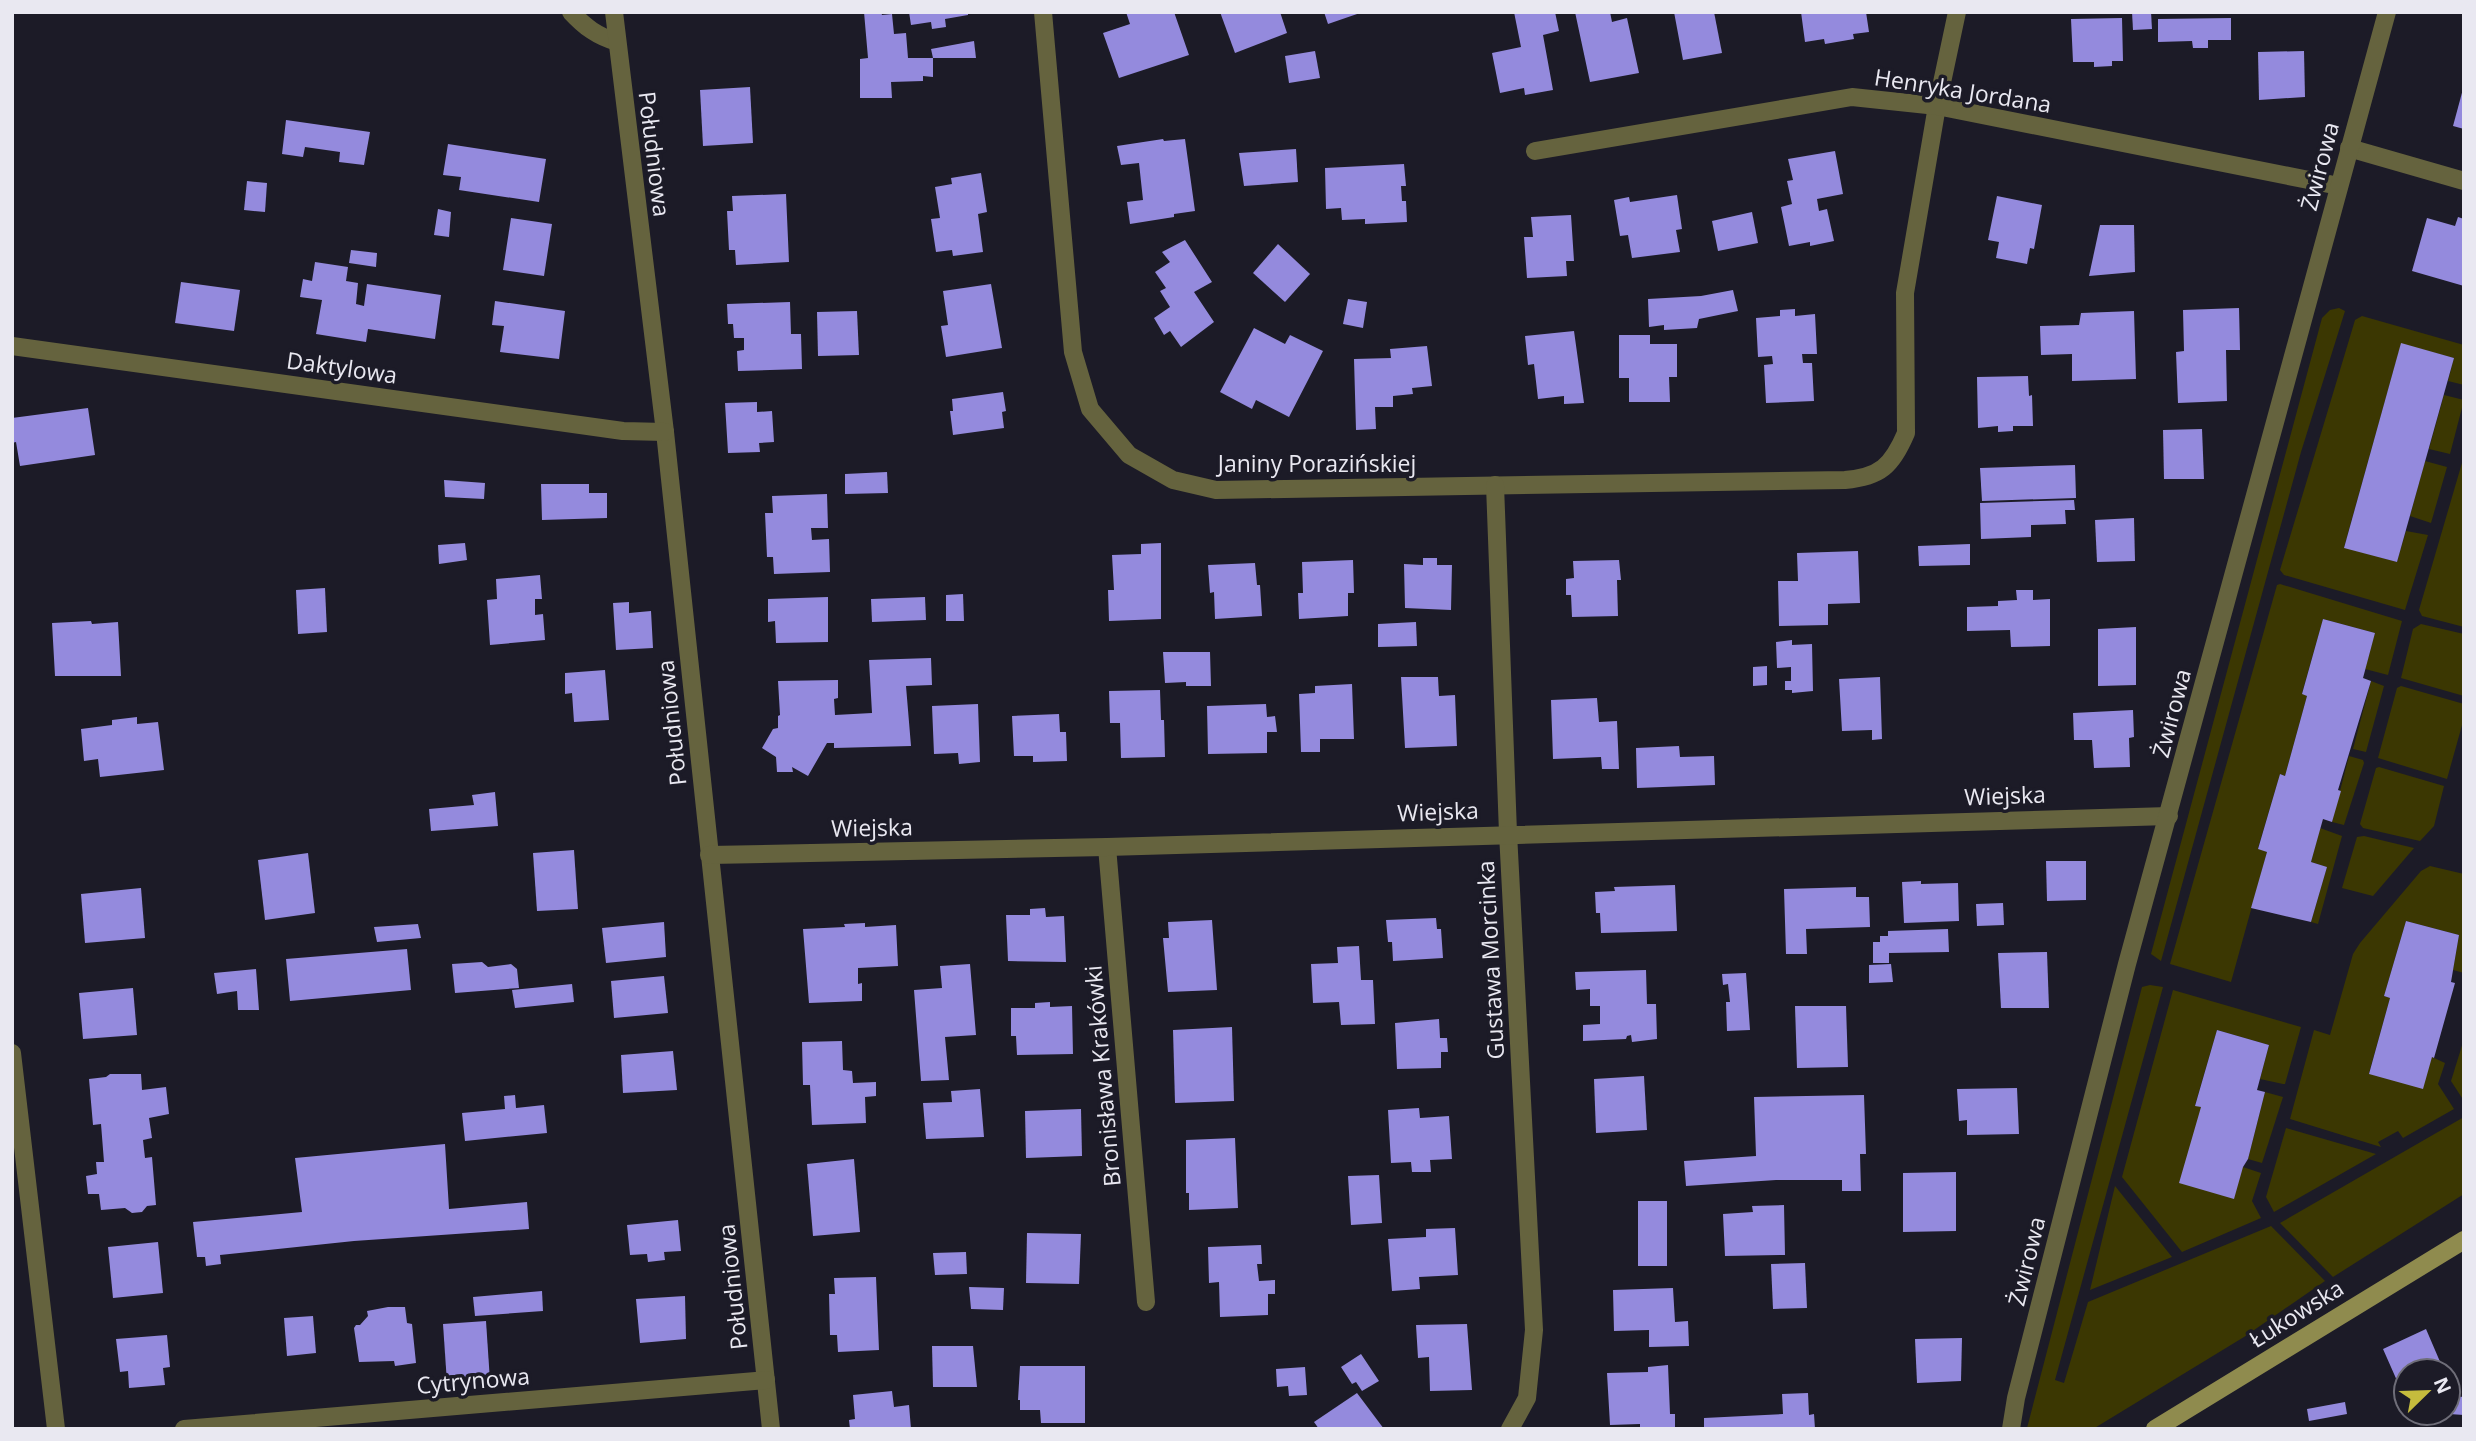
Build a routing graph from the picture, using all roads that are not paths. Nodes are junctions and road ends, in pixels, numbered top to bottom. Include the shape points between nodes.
1 (571, 12) edge
2 (614, 12) edge
3 (1043, 12) edge
4 (1957, 12) edge
5 (2387, 12) edge
6 (617, 42) junction
7 (1937, 106) junction
8 (2349, 148) junction
9 (1535, 151) dead end
10 (2464, 181) edge
11 (2339, 186) junction
12 (12, 346) edge
13 (665, 432) junction
14 (1495, 485) junction
15 (2169, 816) junction
16 (1508, 833) junction
17 (1107, 847) junction
18 (709, 855) junction
19 (12, 1054) edge
20 (2464, 1240) edge
21 (1146, 1302) dead end
22 (766, 1380) junction
23 (56, 1429) edge
24 (184, 1429) edge
25 (771, 1429) edge
26 (1510, 1429) edge
27 (2011, 1429) edge
28 (2155, 1429) edge

1 - 6 street via 601,37
2 - 6 street, Południowa
3 - 14 street, Janiny Porazińskiej via 1073,352 1090,410 1119,445 1173,480 1216,490
4 - 7 street
5 - 8 street, Żwirowa
6 - 13 street, Południowa
7 - 9 street, Henryka Jordana via 1852,97
7 - 11 street, Henryka Jordana
7 - 14 street, Janiny Porazińskiej via 1905,293 1906,433 1886,466 1866,478 1845,481
8 - 10 street
8 - 11 street, Żwirowa
11 - 15 street, Żwirowa
12 - 13 street, Daktylowa via 623,431
13 - 18 street, Południowa
14 - 16 street, Gustawa Morcinka
15 - 16 street, Wiejska
15 - 27 street, Żwirowa via 2123,977
16 - 17 street, Wiejska
16 - 26 street, Gustawa Morcinka via 1534,1330 1527,1398
17 - 18 street, Wiejska
17 - 21 street, Bronisława Krakówki
18 - 22 street, Południowa
19 - 23 street
20 - 28 main road, Łukowska
22 - 24 street, Cytrynowa
22 - 25 street, Południowa

